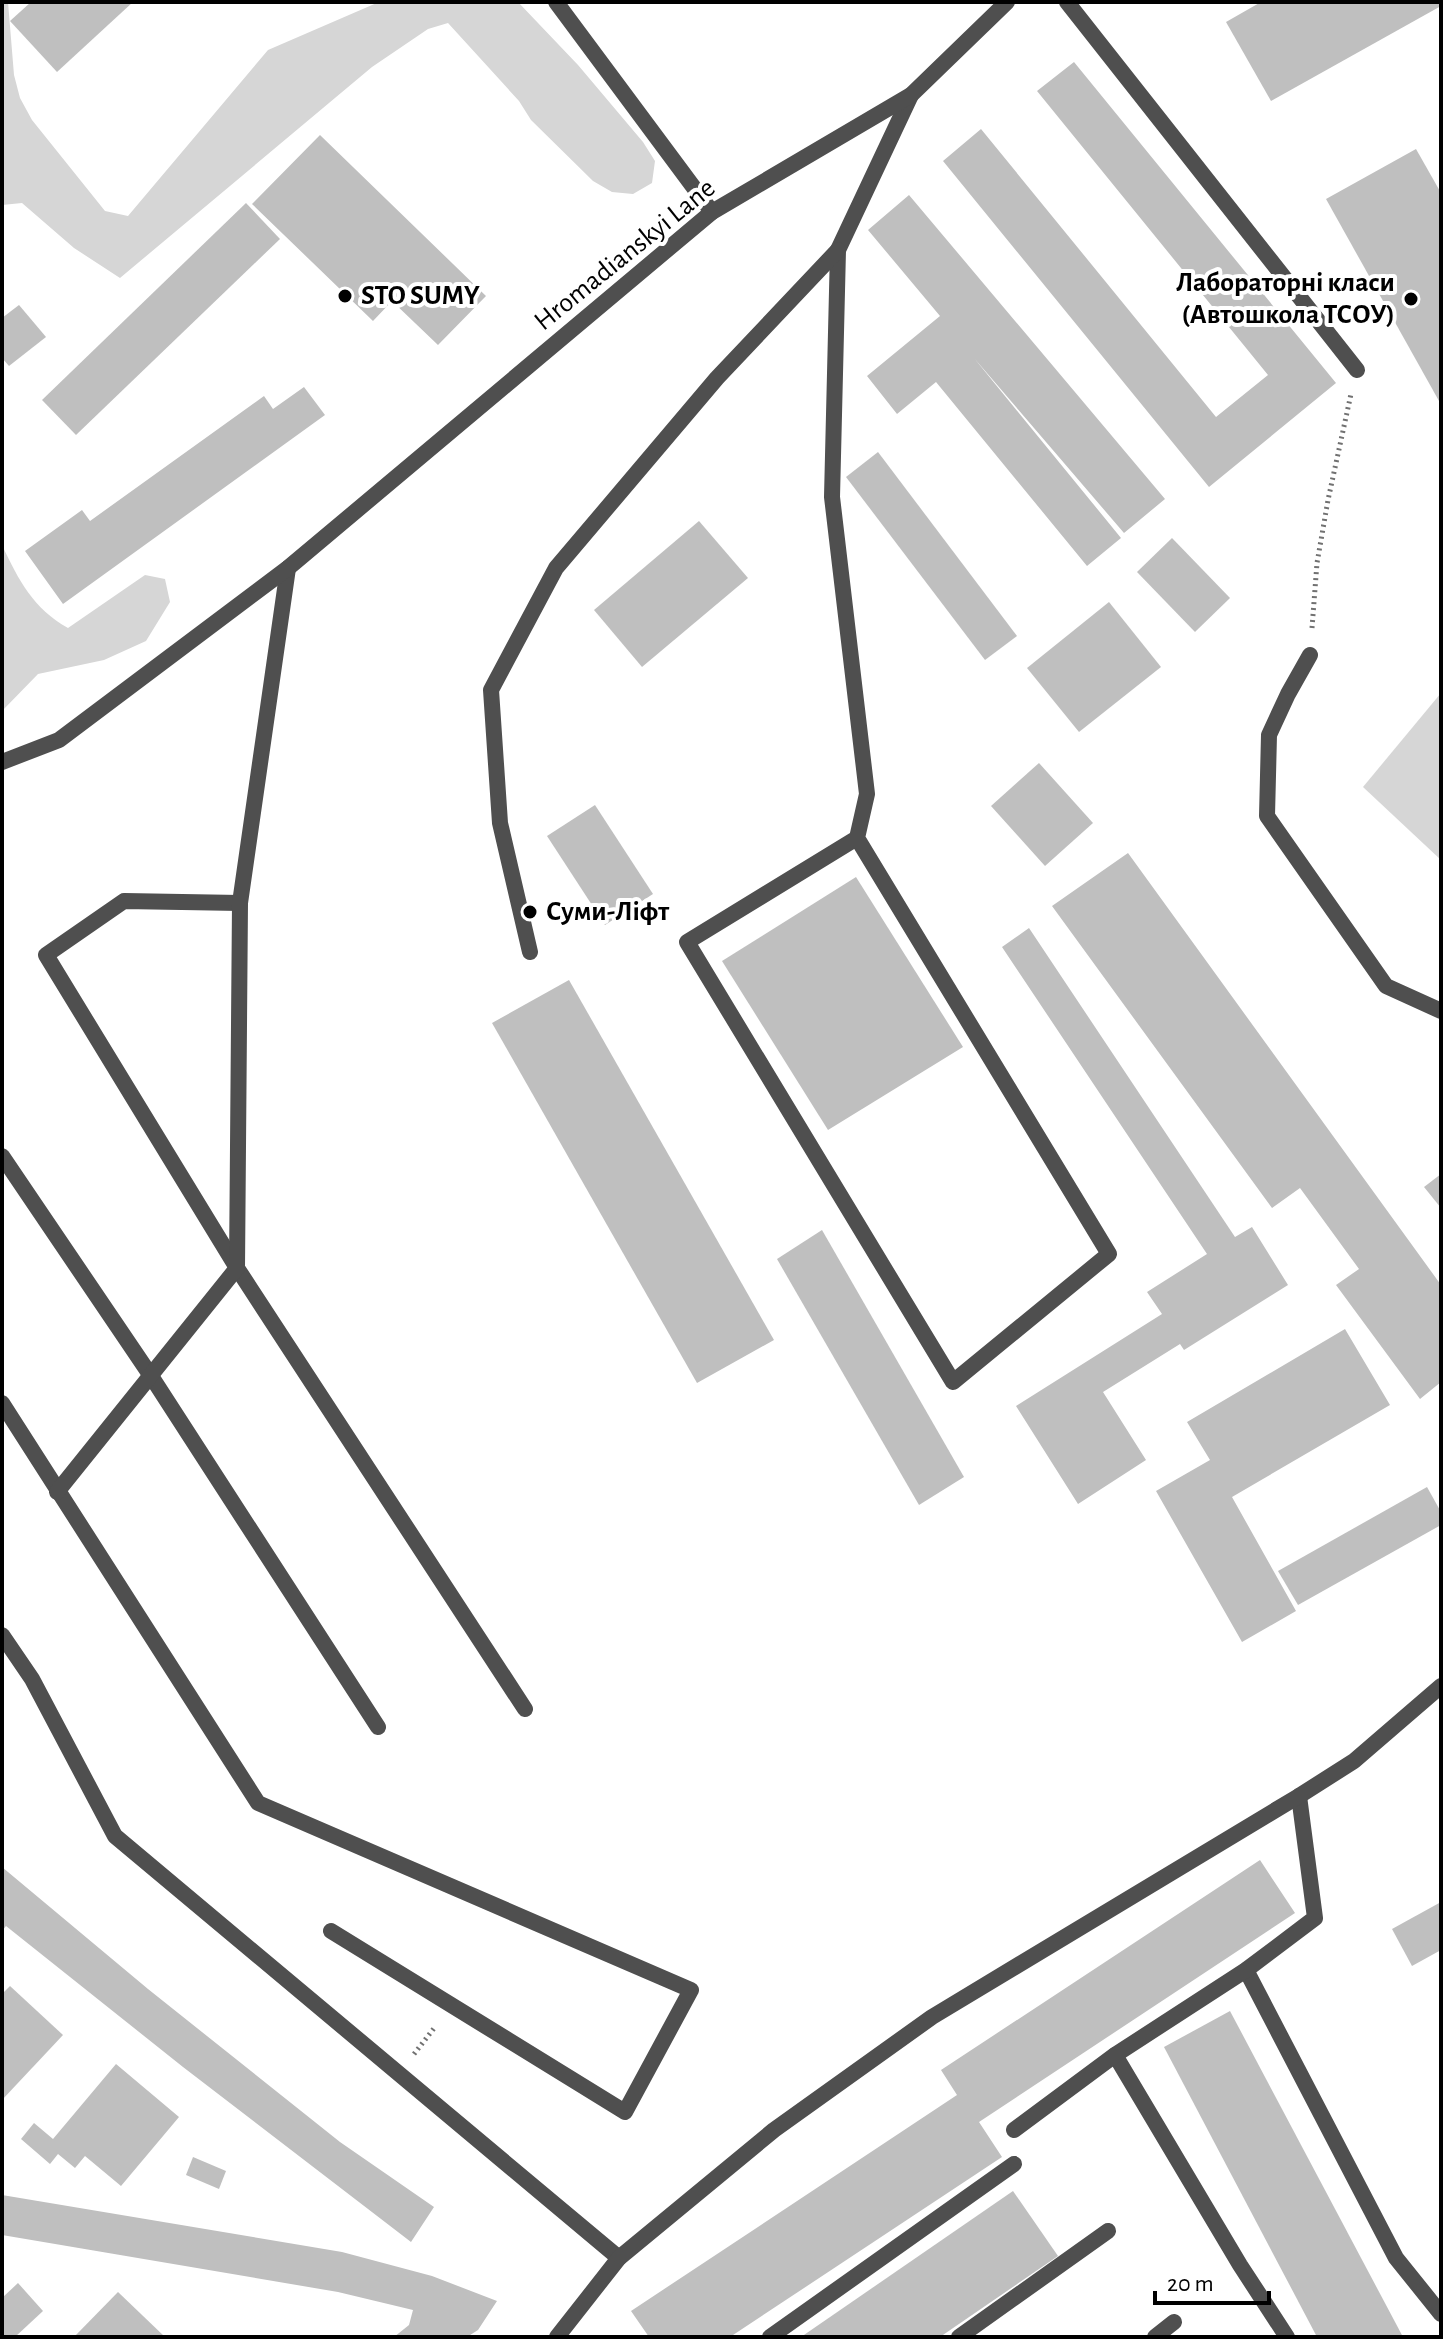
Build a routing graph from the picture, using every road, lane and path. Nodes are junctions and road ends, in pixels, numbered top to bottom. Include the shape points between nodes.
1 (556, 2) edge
2 (1007, 2) edge
3 (1067, 2) edge
4 (911, 95) junction
5 (712, 212) junction
6 (838, 250) junction
7 (1357, 370) joint
8 (288, 568) junction
9 (1310, 655) joint
10 (2, 762) edge
11 (857, 838) junction
12 (240, 903) junction
13 (530, 952) dead end
14 (1441, 1011) edge
15 (2, 1156) edge
16 (237, 1268) junction
17 (151, 1376) junction
18 (2, 1403) edge
19 (57, 1492) junction
20 (2, 1635) edge
21 (1441, 1686) edge
22 (525, 1709) dead end
23 (378, 1727) dead end
24 (1299, 1796) junction
25 (331, 1931) dead end
26 (1246, 1970) junction
27 (452, 2005) junction
28 (1115, 2055) junction
29 (398, 2073) junction
30 (1014, 2130) dead end
31 (1014, 2164) dead end
32 (1108, 2231) dead end
33 (619, 2258) junction
34 (1441, 2314) edge
35 (1174, 2322) dead end
36 (562, 2335) edge
37 (770, 2337) edge
38 (959, 2337) edge
39 (1155, 2337) edge
40 (1287, 2337) edge

1 - 5 street
2 - 4 street, Hromadianskyi Lane
3 - 7 street
4 - 5 street, Hromadianskyi Lane
4 - 6 street
5 - 8 street, Hromadianskyi Lane
6 - 11 street via 832,497 867,794
6 - 13 street via 717,378 556,568 491,690 500,823
7 - 9 path via 1317,563
8 - 10 street, Hromadianskyi Lane via 59,740
8 - 12 street
9 - 14 street via 1269,735 1267,816 1386,986
11 - 11 street via 687,942 953,1382 1109,1254
12 - 16 street
12 - 16 street via 124,901 46,955
15 - 17 street
16 - 17 street
16 - 22 street
17 - 19 street
17 - 23 street
18 - 19 street
19 - 27 street via 258,1803 691,1990 625,2112
20 - 29 street via 32,1679 115,1836
21 - 24 street via 1354,1761
24 - 26 street via 1315,1918
24 - 33 street via 932,2017 774,2130
25 - 27 street
26 - 28 street
26 - 34 street via 1396,2258
27 - 29 path
28 - 30 street
28 - 40 street
29 - 33 street
31 - 37 street
32 - 38 street
33 - 36 street
35 - 39 street

